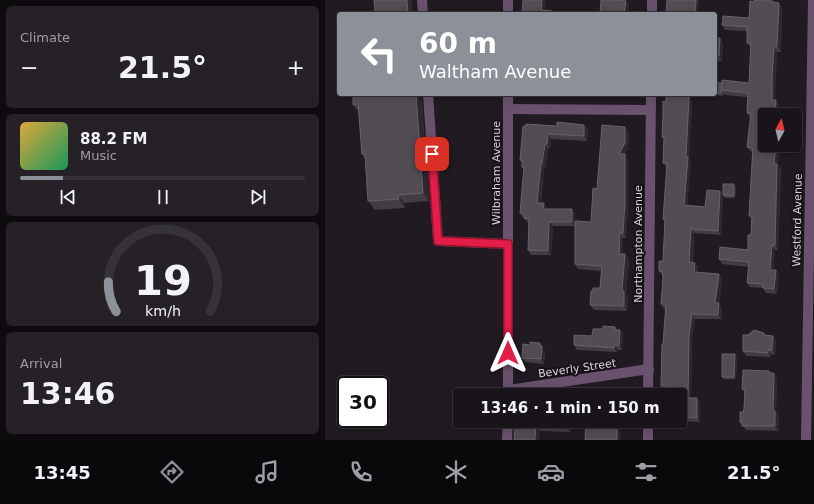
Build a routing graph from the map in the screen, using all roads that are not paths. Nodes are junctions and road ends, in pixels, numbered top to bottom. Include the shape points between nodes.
1 (422, 0) edge
2 (508, 0) edge
3 (652, 0) edge
4 (813, 0) edge
5 (423, 12) edge
6 (508, 12) edge
7 (652, 12) edge
8 (428, 96) edge
9 (508, 96) edge
10 (651, 96) edge
11 (508, 109) junction
12 (651, 110) junction
13 (508, 244) junction
14 (649, 370) junction
15 (508, 388) edge
16 (534, 388) edge
17 (648, 388) edge
18 (508, 428) edge
19 (648, 428) edge
20 (507, 440) edge
21 (648, 440) edge
22 (806, 440) edge

1 - 5 street
2 - 6 street
3 - 7 street
4 - 22 street, Westford Avenue
8 - 13 street via 438,241
9 - 11 street, Wilbraham Avenue
10 - 12 street, Northampton Avenue
11 - 12 street
11 - 13 street, Wilbraham Avenue
12 - 14 street, Northampton Avenue
13 - 15 street, Wilbraham Avenue
14 - 16 street, Beverly Street
14 - 17 street, Northampton Avenue
18 - 20 street
19 - 21 street

